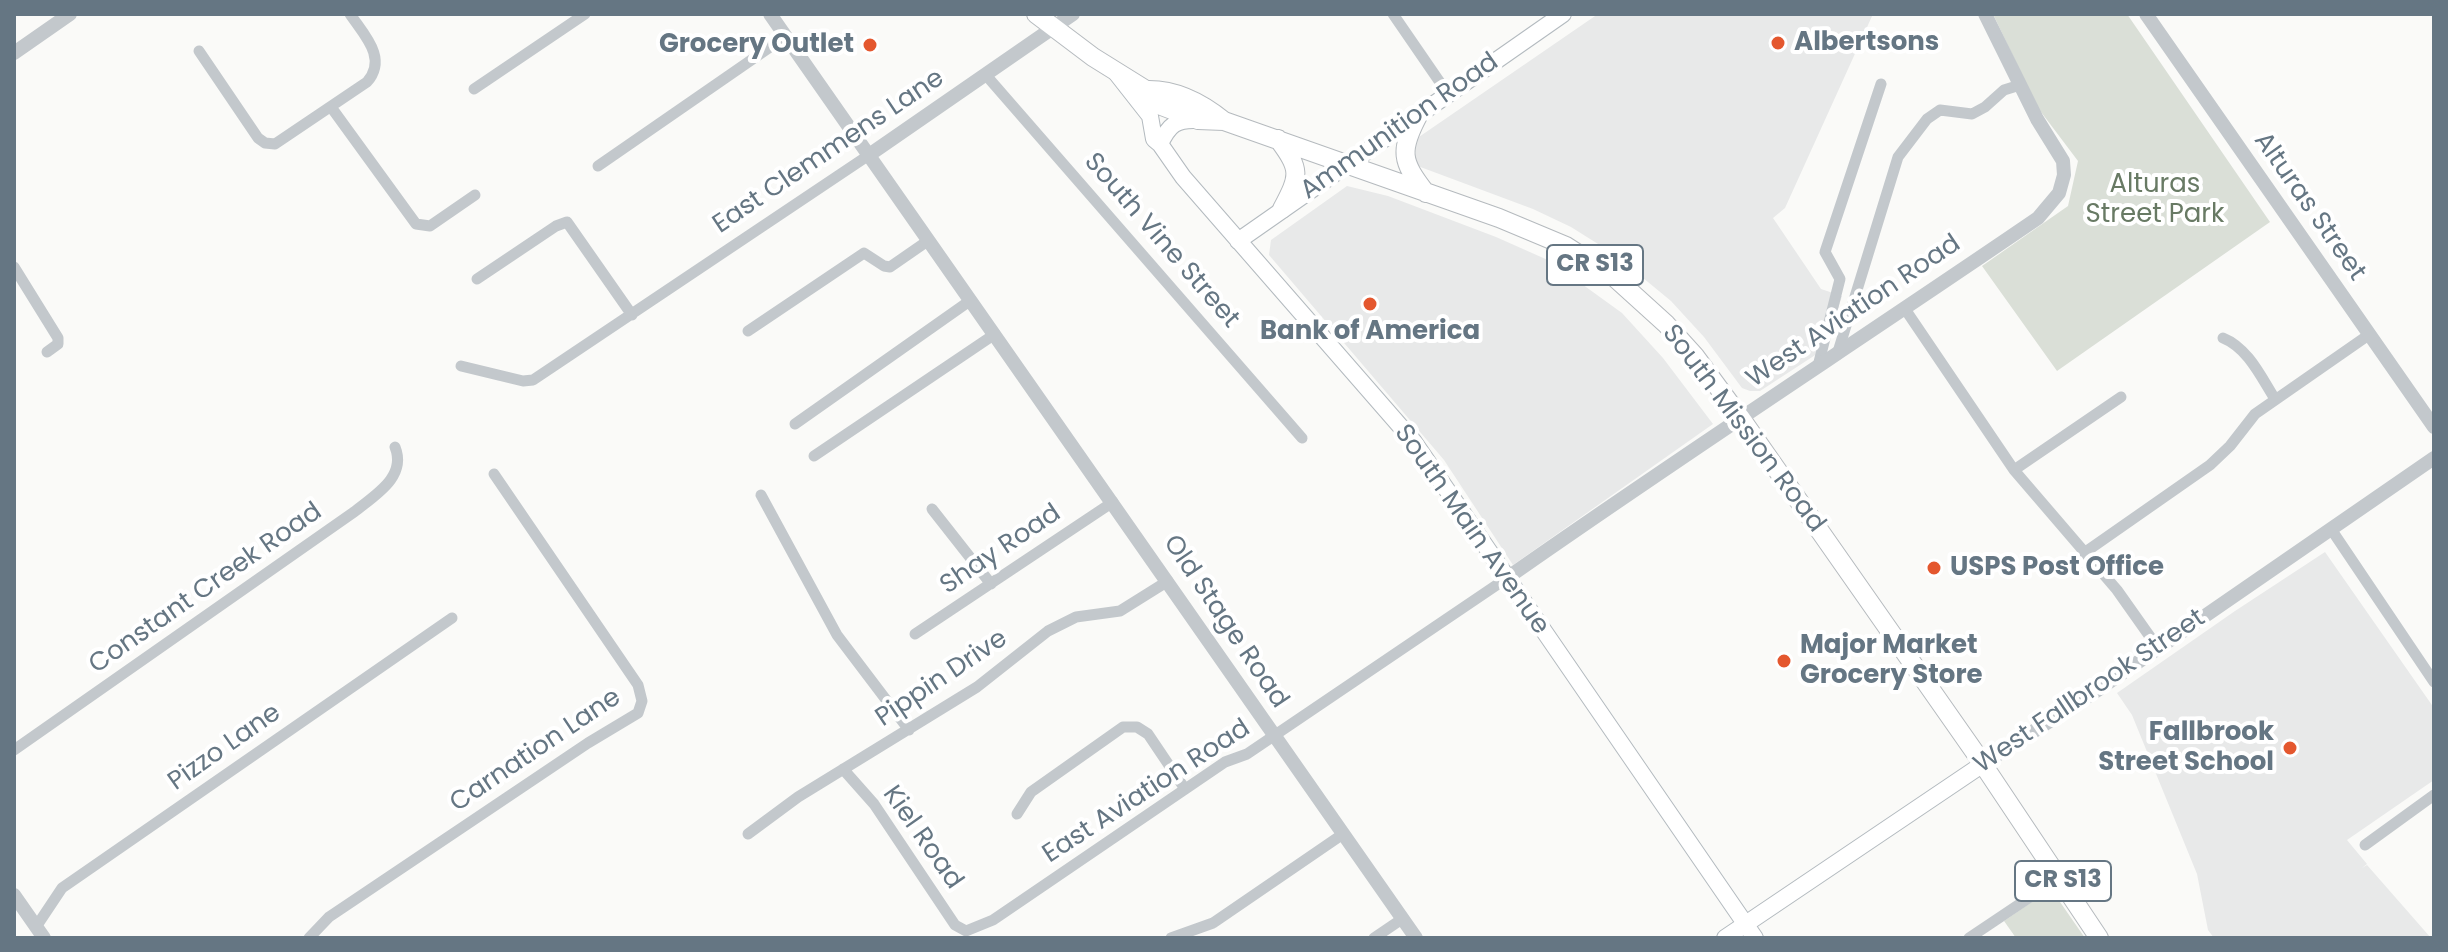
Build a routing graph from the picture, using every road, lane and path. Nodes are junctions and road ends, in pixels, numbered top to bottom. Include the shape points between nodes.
1 (70, 14) edge
2 (350, 14) edge
3 (585, 14) edge
4 (770, 14) edge
5 (1036, 14) edge
6 (1073, 14) edge
7 (1393, 14) edge
8 (1563, 14) edge
9 (1985, 14) edge
10 (2146, 14) edge
11 (1053, 27) junction
12 (786, 36) junction
13 (199, 51) dead end
14 (14, 53) edge
15 (1117, 73) junction
16 (985, 74) junction
17 (1881, 84) dead end
18 (2020, 85) junction
19 (474, 89) dead end
20 (1146, 90) junction
21 (1448, 94) junction
22 (331, 107) junction
23 (1419, 114) junction
24 (1198, 120) junction
25 (1224, 121) junction
26 (1278, 139) junction
27 (1160, 144) junction
28 (869, 155) junction
29 (1346, 164) junction
30 (598, 166) dead end
31 (1426, 193) junction
32 (475, 195) dead end
33 (1282, 209) junction
34 (929, 240) junction
35 (1238, 241) junction
36 (14, 267) edge
37 (477, 279) dead end
38 (971, 300) junction
39 (1905, 309) junction
40 (632, 315) junction
41 (748, 331) dead end
42 (995, 334) junction
43 (2370, 334) junction
44 (2223, 338) dead end
45 (47, 352) dead end
46 (1837, 355) junction
47 (461, 366) dead end
48 (1818, 366) junction
49 (2121, 397) dead end
50 (2275, 399) junction
51 (1740, 417) junction
52 (795, 424) dead end
53 (2434, 427) edge
54 (1302, 438) dead end
55 (395, 447) dead end
56 (814, 456) dead end
57 (2434, 458) edge
58 (2014, 470) junction
59 (494, 474) dead end
60 (761, 495) dead end
61 (1113, 502) junction
62 (932, 509) dead end
63 (2331, 529) junction
64 (2084, 553) junction
65 (1507, 578) junction
66 (1168, 581) junction
67 (991, 584) junction
68 (452, 618) dead end
69 (915, 634) dead end
70 (2158, 648) junction
71 (2434, 682) edge
72 (909, 730) junction
73 (1274, 736) junction
74 (14, 750) edge
75 (1983, 764) junction
76 (843, 769) junction
77 (1185, 789) junction
78 (2434, 795) edge
79 (1017, 814) dead end
80 (748, 834) dead end
81 (1343, 834) junction
82 (2365, 845) dead end
83 (2060, 877) junction
84 (17, 905) edge
85 (1402, 919) junction
86 (966, 931) joint
87 (1750, 931) edge
88 (40, 933) edge
89 (309, 938) edge
90 (1171, 938) edge
91 (1374, 938) edge
92 (1416, 938) edge
93 (1725, 938) edge
94 (1969, 938) edge
95 (2099, 938) edge

1 - 14 street
2 - 22 street via 373,49 375,70 367,82
3 - 19 street
4 - 12 street, Old Stage Road
5 - 11 main road, South Mission Road / CR S13
6 - 11 street, East Clemmens Lane
7 - 21 street
8 - 21 main road, Ammunition Road
9 - 18 street, West Aviation Road
10 - 43 street, Alturas Street
11 - 15 main road, South Mission Road / CR S13
11 - 16 street, East Clemmens Lane
12 - 28 street, Old Stage Road
12 - 30 street
13 - 22 street via 265,143 278,143
15 - 20 main road, South Mission Road / CR S13
15 - 27 main road, South Main Avenue via 1150,116
16 - 28 street, East Clemmens Lane
16 - 54 street, South Vine Street
17 - 48 street via 1825,252 1840,279
18 - 39 street, West Aviation Road via 2063,161 2059,193 2038,218
18 - 46 street via 1972,114 1940,110 1898,157
20 - 24 main road, South Mission Road / CR S13 via 1159,105
20 - 25 main road, South Mission Road / CR S13 via 1163,90 1205,106
21 - 23 main road, Ammunition Road
22 - 32 street via 420,226 430,226
23 - 29 main road, Ammunition Road
23 - 31 main road via 1403,148
24 - 25 main road, South Mission Road / CR S13
24 - 27 main road via 1173,123
25 - 26 main road, South Mission Road / CR S13
26 - 29 main road, South Mission Road / CR S13
26 - 33 main road via 1297,171
27 - 35 main road, South Main Avenue
28 - 34 street, Old Stage Road
28 - 40 street, East Clemmens Lane
29 - 31 main road, South Mission Road / CR S13
29 - 33 main road, Ammunition Road
31 - 51 main road, South Mission Road / CR S13 via 1535,232 1613,276 1685,345
33 - 35 main road, Ammunition Road
34 - 38 street, Old Stage Road
34 - 41 street via 890,267 864,253
35 - 65 main road, South Main Avenue via 1414,442
36 - 45 street via 58,338
37 - 40 street via 567,222
38 - 42 street, Old Stage Road
38 - 52 street
39 - 46 street, West Aviation Road
39 - 58 street
40 - 47 street via 533,380
42 - 56 street
42 - 61 street, Old Stage Road
43 - 50 street
43 - 53 street, Alturas Street
44 - 50 street via 2243,350
46 - 48 street, West Aviation Road
48 - 51 street, West Aviation Road
49 - 58 street
50 - 64 street via 2210,465
51 - 65 street, West Aviation Road
51 - 75 main road, South Mission Road / CR S13
55 - 74 street, Constant Creek Road via 399,464 393,478 354,512
57 - 63 street, West Fallbrook Street
58 - 64 street
59 - 89 street, Carnation Lane via 638,685 638,713 329,917
60 - 72 street via 837,635
61 - 66 street, Old Stage Road
61 - 67 street, Shay Road
62 - 67 street
63 - 70 street, West Fallbrook Street
63 - 71 street
64 - 70 street
65 - 73 street, East Aviation Road
65 - 87 main road, South Main Avenue
66 - 72 street, Pippin Drive via 1120,611 1076,617 1048,631 977,687
66 - 73 street, Old Stage Road
67 - 69 street, Shay Road
68 - 88 street, Pizzo Lane via 62,888
70 - 75 street, West Fallbrook Street
72 - 76 street, Pippin Drive
73 - 77 street, East Aviation Road
73 - 81 street, Old Stage Road
75 - 83 main road, South Mission Road / CR S13
75 - 87 main road, West Fallbrook Street
76 - 80 street, Pippin Drive
76 - 86 street, Kiel Road via 874,804 955,925
77 - 79 street via 1148,734 1123,727 1031,792
77 - 86 street, East Aviation Road via 993,920
78 - 82 street
81 - 85 street, Old Stage Road
81 - 90 street via 1213,923
83 - 94 street
83 - 95 main road, South Mission Road / CR S13
84 - 88 street
85 - 91 street
85 - 92 street, Old Stage Road
87 - 93 main road, West Fallbrook Street

